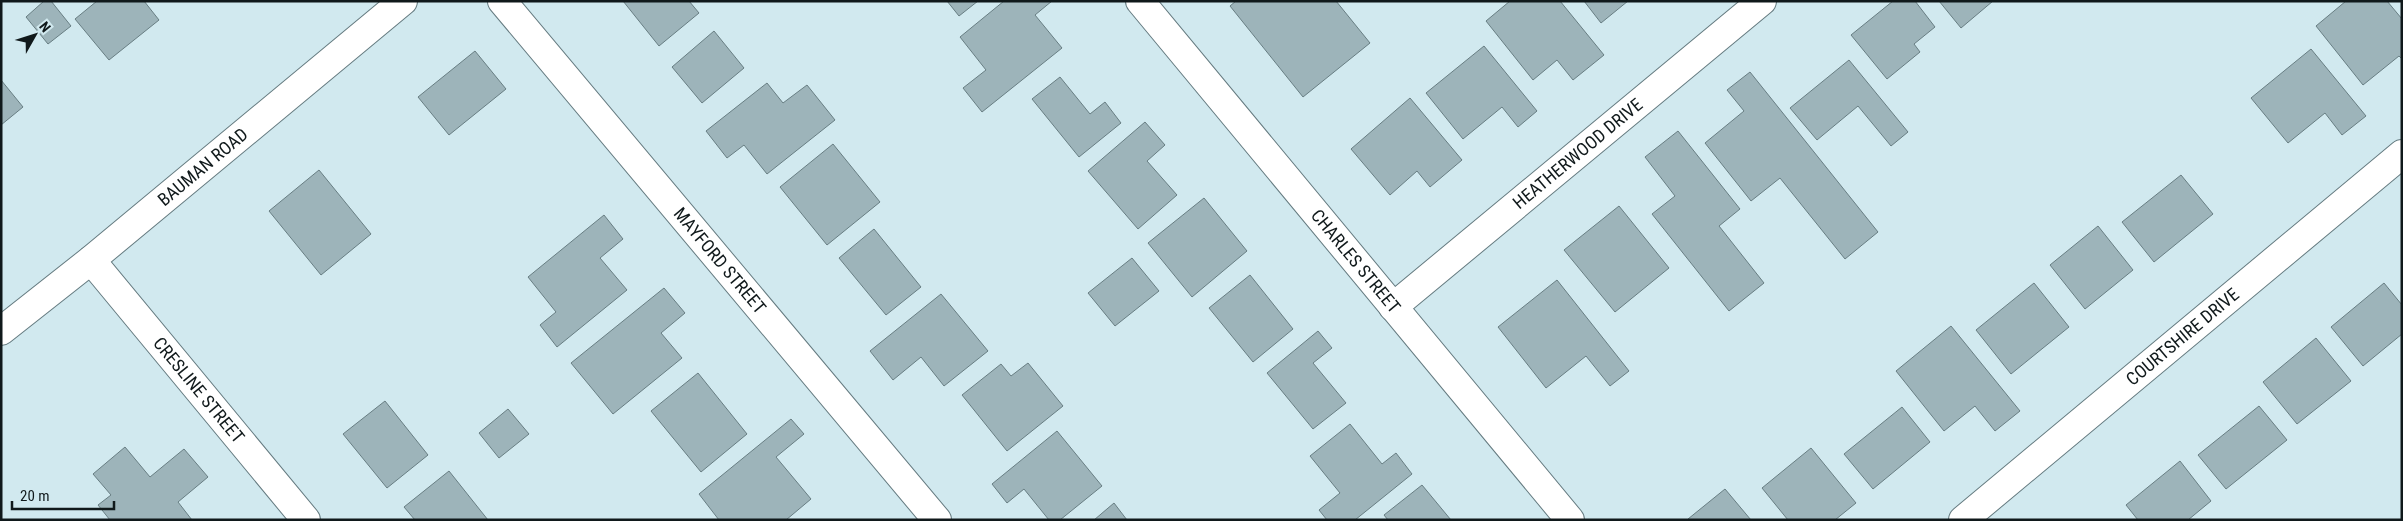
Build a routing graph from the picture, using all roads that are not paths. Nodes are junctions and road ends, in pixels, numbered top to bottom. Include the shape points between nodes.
1 (403, 1) edge
2 (502, 1) edge
3 (1140, 1) edge
4 (1762, 1) edge
5 (2402, 154) edge
6 (91, 260) junction
7 (1393, 307) junction
8 (1, 331) edge
9 (306, 520) edge
10 (937, 520) edge
11 (1570, 520) edge
12 (1964, 520) edge

1 - 6 street, BAUMAN ROAD
2 - 10 street, MAYFORD STREET
3 - 7 street, CHARLES STREET
4 - 7 street, HEATHERWOOD DRIVE
5 - 12 street, COURTSHIRE DRIVE
6 - 8 street, BAUMAN ROAD
6 - 9 street, CRESLINE STREET
7 - 11 street, CHARLES STREET

